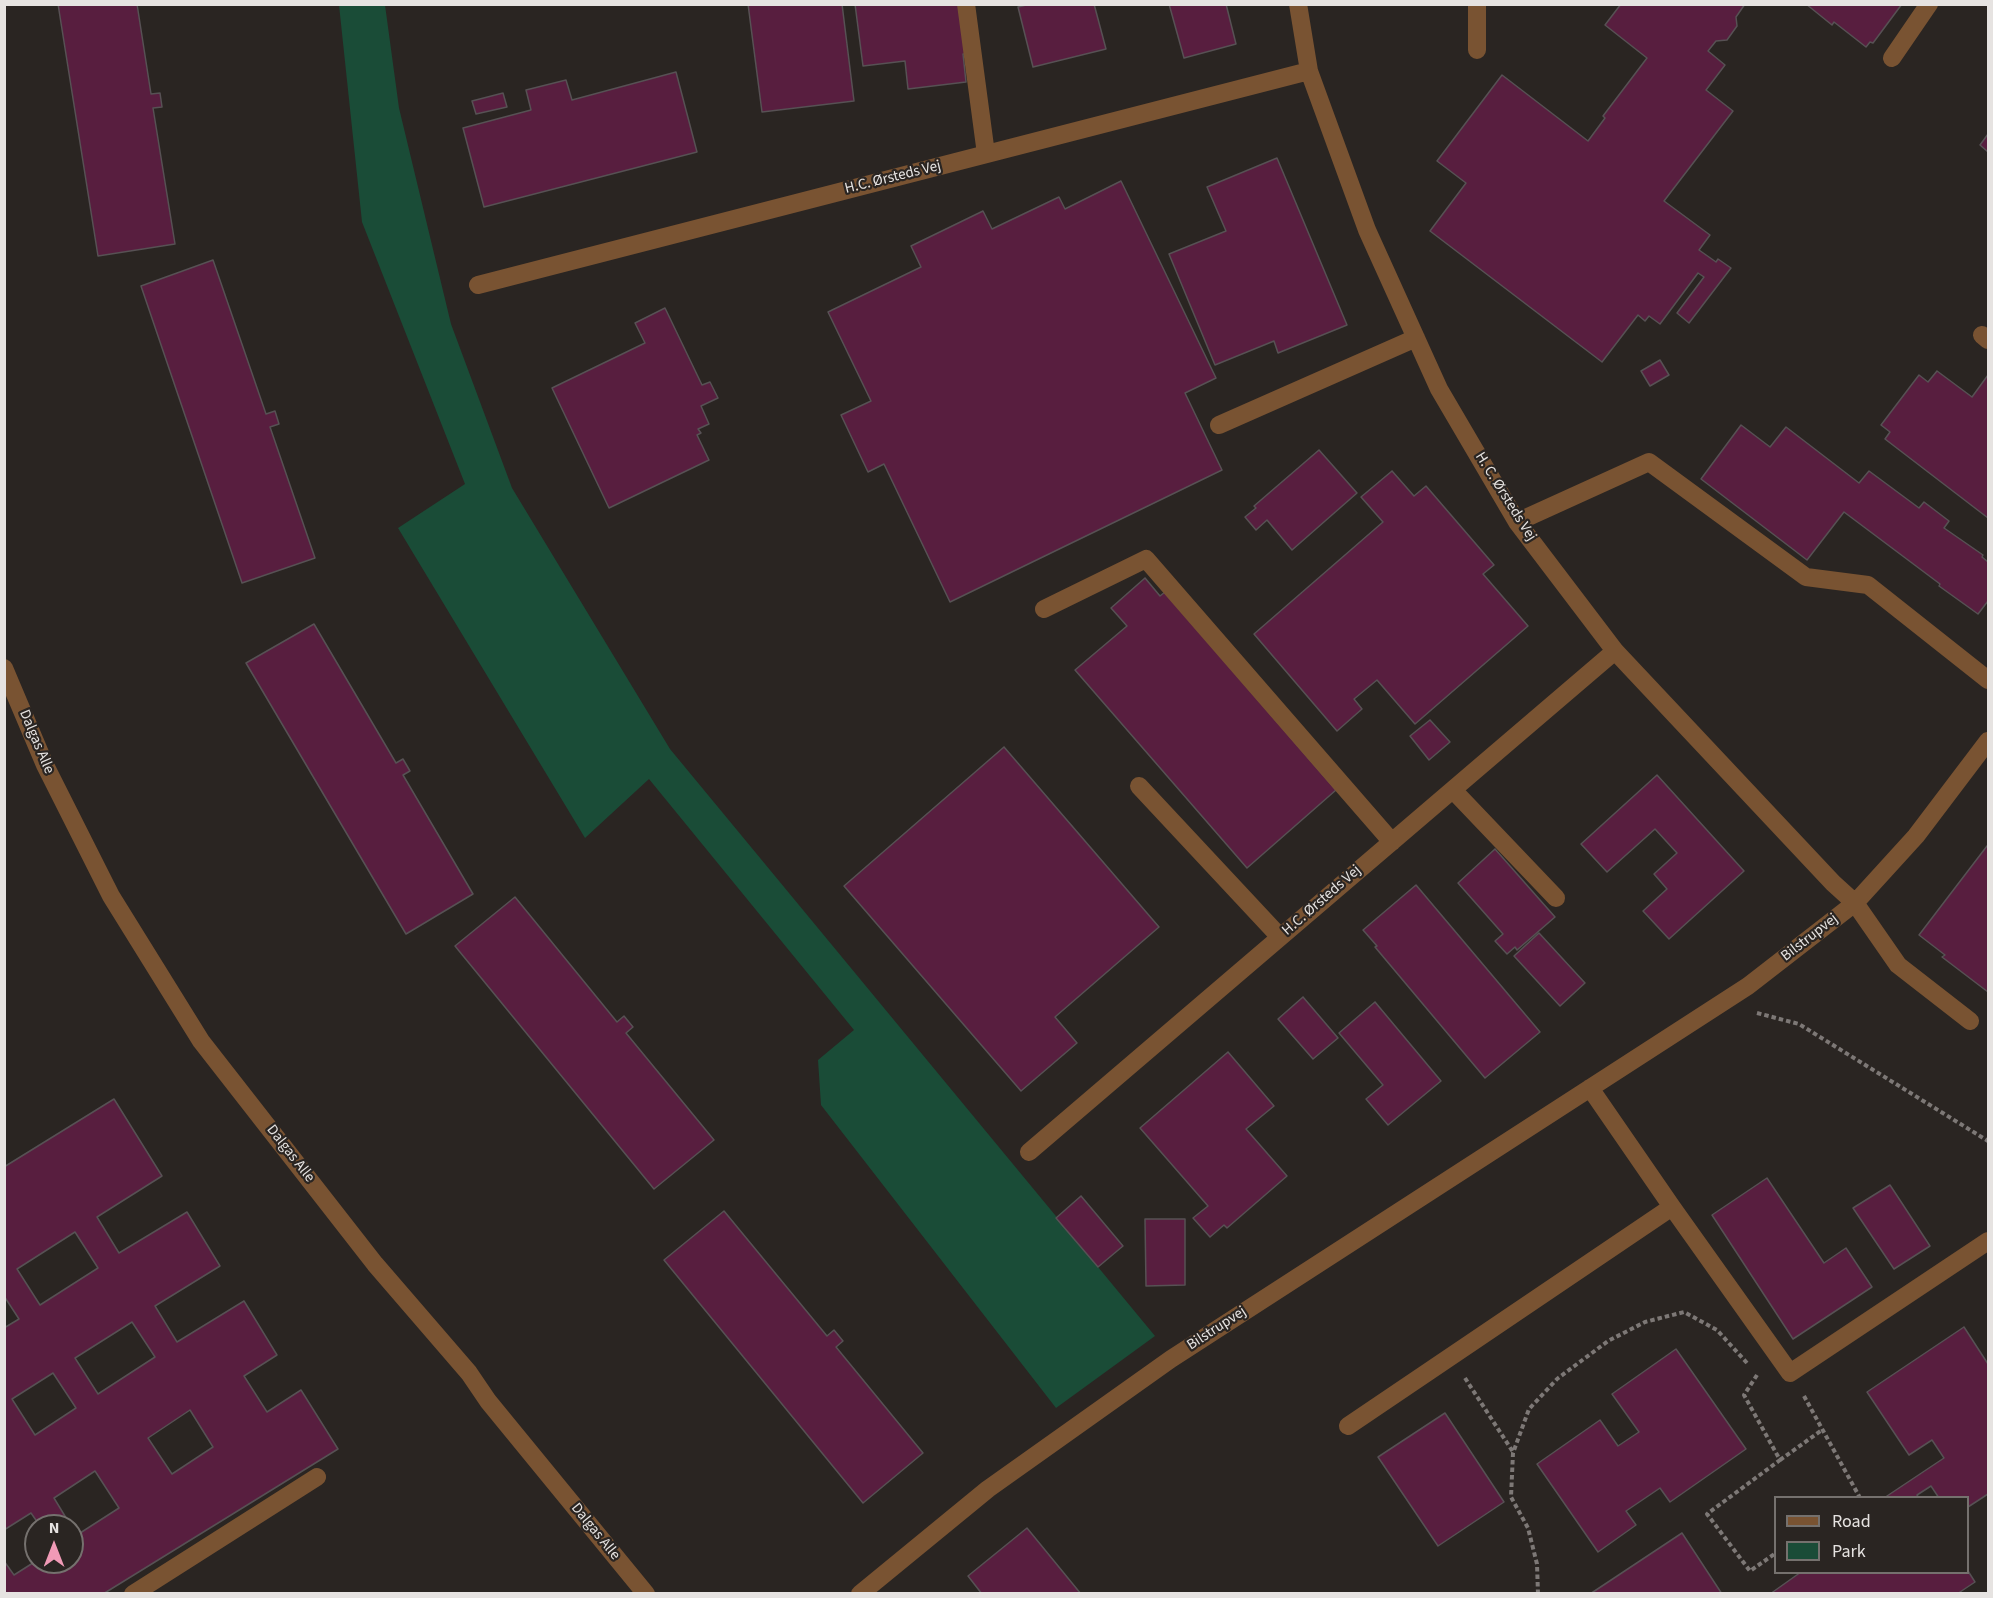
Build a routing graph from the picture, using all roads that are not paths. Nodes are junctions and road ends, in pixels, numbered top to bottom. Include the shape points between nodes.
1 (966, 4) edge
2 (1298, 4) edge
3 (1477, 4) edge
4 (1929, 4) edge
5 (1477, 50) dead end
6 (1892, 58) dead end
7 (1309, 71) junction
8 (986, 154) junction
9 (478, 285) dead end
10 (1416, 338) junction
11 (1219, 425) dead end
12 (1517, 522) junction
13 (1044, 609) dead end
14 (1615, 651) junction
15 (4, 669) edge
16 (1989, 680) edge
17 (1989, 741) edge
18 (1139, 786) dead end
19 (1453, 790) junction
20 (1392, 842) junction
21 (1556, 898) dead end
22 (1855, 903) junction
23 (1280, 937) junction
24 (1970, 1021) dead end
25 (1590, 1088) junction
26 (1029, 1152) dead end
27 (1672, 1207) junction
28 (1989, 1240) edge
29 (1348, 1425) dead end
30 (317, 1477) dead end
31 (132, 1593) edge
32 (646, 1593) edge
33 (860, 1593) edge

1 - 8 street
2 - 7 street, H. C. Ørsteds Vej
3 - 5 street
4 - 6 street
7 - 8 street, H.C. Ørsteds Vej
7 - 10 street, H. C. Ørsteds Vej via 1367,230
8 - 9 street, H.C. Ørsteds Vej
10 - 11 street
10 - 12 street, H. C. Ørsteds Vej via 1439,389
12 - 14 street, H. C. Ørsteds Vej
12 - 16 street via 1649,462 1806,577 1868,585
13 - 20 street via 1146,559
14 - 19 street, H.C. Ørsteds Vej
14 - 22 street, H. C. Ørsteds Vej
15 - 32 street, Dalgas Alle via 45,765 111,896 201,1041 375,1264 469,1373
17 - 22 street, Bilstrupvej via 1916,836
18 - 23 street
19 - 20 street, H.C. Ørsteds Vej
19 - 21 street
20 - 23 street, H.C. Ørsteds Vej
22 - 24 street, H. C. Ørsteds Vej via 1898,965
22 - 25 street, Bilstrupvej via 1748,986
23 - 26 street, H.C. Ørsteds Vej
25 - 27 street
25 - 33 street, Bilstrupvej via 1171,1359 988,1489
27 - 28 street via 1791,1373
27 - 29 street
30 - 31 street

